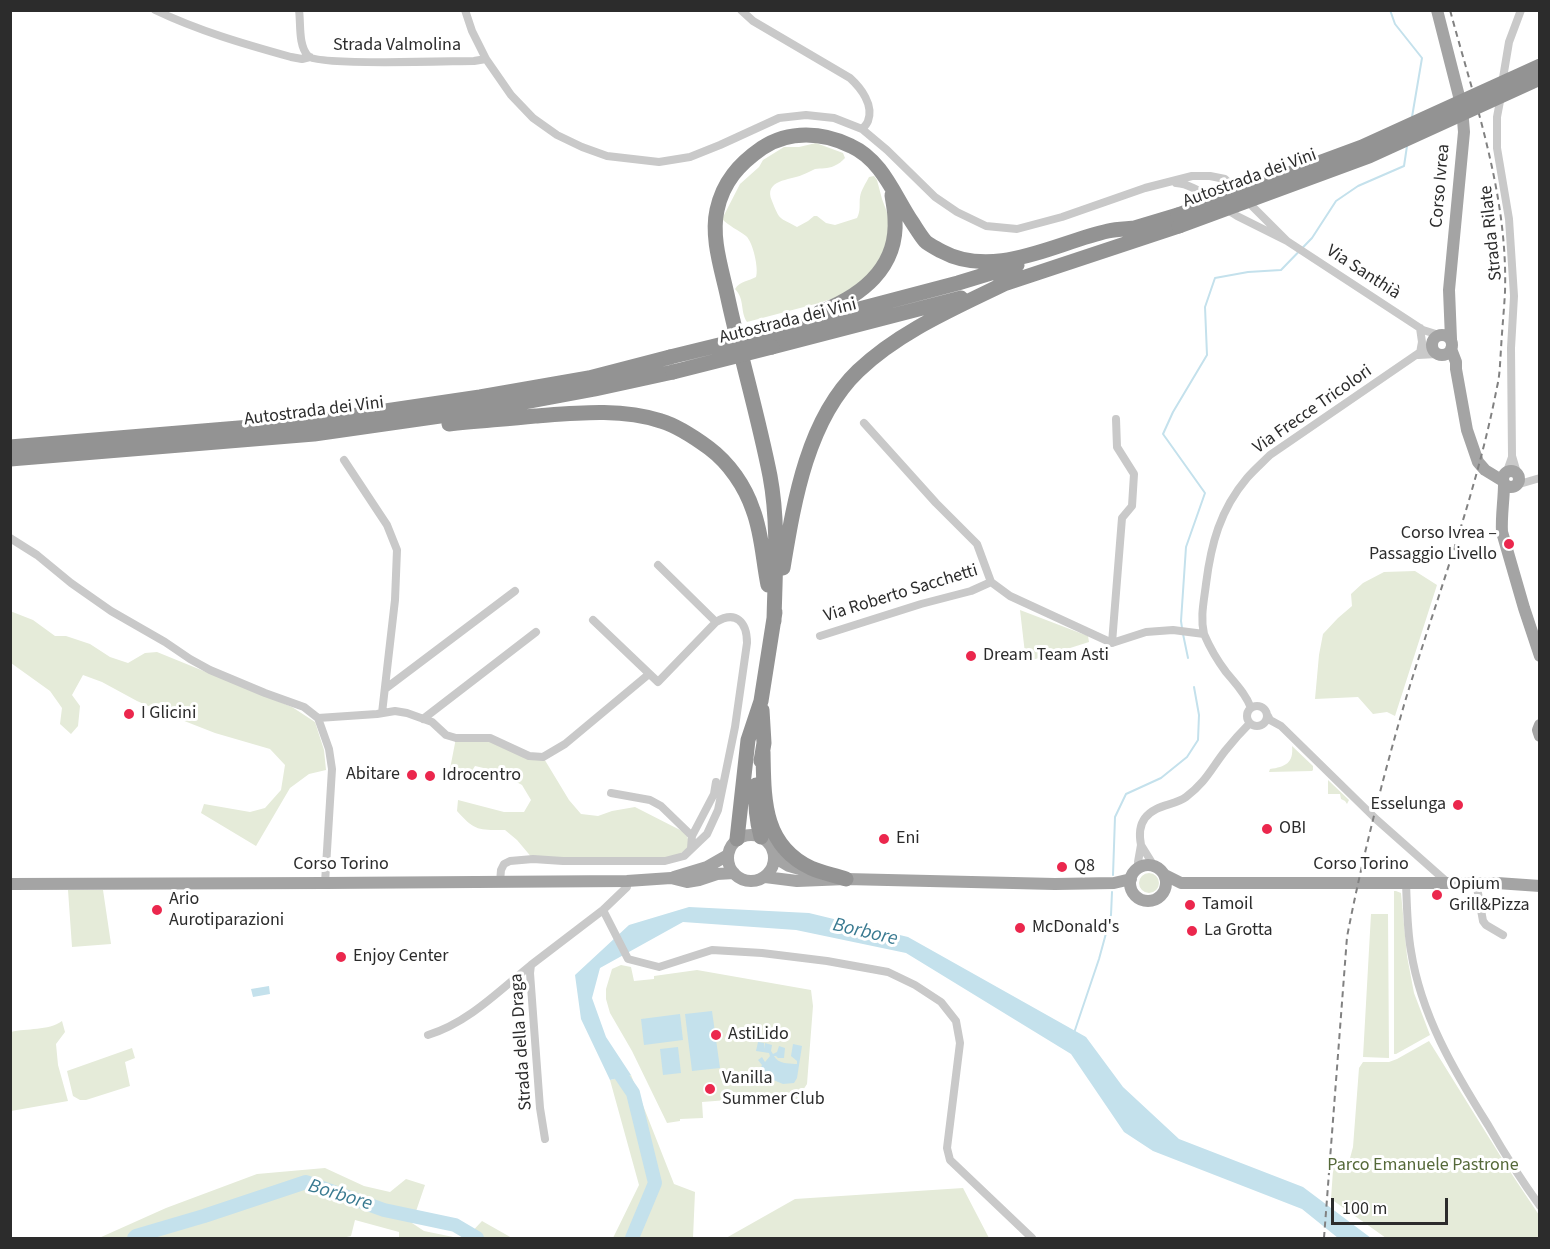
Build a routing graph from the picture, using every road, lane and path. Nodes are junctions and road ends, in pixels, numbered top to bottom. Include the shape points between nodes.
1 (155, 10) edge
2 (299, 10) edge
3 (465, 10) edge
4 (741, 10) edge
5 (1437, 10) edge
6 (1521, 10) edge
7 (310, 57) junction
8 (486, 59) junction
9 (1539, 66) edge
10 (1539, 78) edge
11 (862, 129) junction
12 (1168, 182) junction
13 (891, 187) junction
14 (1178, 220) junction
15 (1136, 228) junction
16 (1287, 241) junction
17 (1006, 283) junction
18 (1421, 329) junction
19 (770, 340) junction
20 (1441, 344) junction
21 (1418, 354) junction
22 (672, 364) junction
23 (1116, 419) dead end
24 (864, 423) dead end
25 (314, 434) junction
26 (10, 447) edge
27 (46, 451) junction
28 (10, 459) edge
29 (344, 460) dead end
30 (1511, 479) junction
31 (1536, 479) edge
32 (10, 538) edge
33 (658, 565) dead end
34 (991, 582) junction
35 (515, 591) dead end
36 (593, 620) dead end
37 (774, 621) junction
38 (716, 622) junction
39 (536, 632) dead end
40 (1203, 634) junction
41 (820, 636) dead end
42 (1112, 643) junction
43 (1539, 656) edge
44 (649, 674) junction
45 (385, 689) junction
46 (762, 701) junction
47 (1251, 708) junction
48 (382, 713) junction
49 (1268, 716) junction
50 (318, 718) junction
51 (423, 719) junction
52 (1250, 723) junction
53 (1539, 725) edge
54 (1539, 736) edge
55 (763, 752) junction
56 (716, 783) dead end
57 (611, 793) dead end
58 (692, 836) junction
59 (761, 837) junction
60 (737, 839) junction
61 (1141, 844) junction
62 (691, 848) junction
63 (728, 855) junction
64 (774, 856) junction
65 (1154, 866) junction
66 (1140, 867) junction
67 (734, 873) junction
68 (1164, 876) junction
69 (765, 877) junction
70 (671, 878) junction
71 (846, 879) junction
72 (627, 881) junction
73 (500, 882) junction
74 (1447, 882) junction
75 (1476, 882) junction
76 (1182, 883) junction
77 (1406, 883) junction
78 (10, 884) edge
79 (325, 884) junction
80 (1132, 885) junction
81 (1539, 886) edge
82 (1164, 890) junction
83 (603, 910) junction
84 (1503, 935) dead end
85 (531, 965) junction
86 (428, 1035) dead end
87 (545, 1139) dead end
88 (1539, 1206) edge
89 (1032, 1239) edge

1 - 7 street, Strada Valmolina via 216,35 291,57
2 - 7 street, Strada Valmolina via 302,41
3 - 8 street
4 - 11 street via 859,86 869,112
5 - 20 main road, Corso Ivrea via 1462,108 1464,132 1449,290 1450,319
6 - 30 street, Strada Rilate via 1509,42 1497,117 1514,296
7 - 8 street, Strada Valmolina via 344,62
8 - 11 street via 533,118 557,135 607,156 659,162 690,157 779,118 806,115 834,118
9 - 14 highway, Autostrada dei Vini, bridge via 1362,147
10 - 14 highway, Autostrada dei Vini, bridge via 1369,156
11 - 12 street via 935,197 986,226 1017,229
12 - 16 street, Via Santhià via 1197,189 1237,216
12 - 16 street, Via Santhià via 1191,176 1225,179
13 - 15 highway via 926,243 950,256 983,262 1024,257 1108,231
13 - 19 highway via 895,221 892,247 878,275 856,295
13 - 37 highway via 877,165 853,146 825,135 797,134 771,142 745,159 721,194 715,224 719,260 772,491 776,527
14 - 15 highway, Autostrada dei Vini
14 - 17 highway, Autostrada dei Vini
15 - 19 highway, Autostrada dei Vini
16 - 18 street, Via Santhià
17 - 19 highway, Autostrada dei Vini via 960,298
17 - 37 highway via 907,333 857,372 840,393 819,430 798,486
18 - 20 street, Via Santhià
18 - 21 street
19 - 22 highway, Autostrada dei Vini, bridge
20 - 21 street, Via Frecce Tricolori
20 - 30 main road via 1456,369 1467,430 1478,462 1485,470
21 - 40 street, Via Frecce Tricolori via 1270,455 1247,477 1227,506 1212,545 1201,618
22 - 25 highway, Autostrada dei Vini via 595,389
22 - 27 highway, Autostrada dei Vini via 311,423
23 - 42 street via 1117,447 1134,474 1132,506 1122,518
24 - 34 street via 977,544
25 - 27 highway, Autostrada dei Vini
25 - 37 highway via 572,413 632,415 667,423 696,438 723,460 749,500 757,520
26 - 27 highway, Autostrada dei Vini
27 - 28 highway, Autostrada dei Vini
29 - 45 street via 387,525 397,550
30 - 31 street
30 - 43 main road via 1502,532
32 - 50 street via 111,610 190,659 304,707
33 - 38 street
34 - 41 street, Via Roberto Sacchetti
34 - 42 street via 1010,596
35 - 45 street
36 - 44 street
37 - 46 highway
38 - 44 street via 658,682
38 - 62 street via 734,618 744,624 747,643 735,727 717,810 707,834
39 - 51 street
40 - 42 street via 1146,632
40 - 47 street
44 - 51 street via 565,744 543,757 529,756 490,738 446,735
45 - 48 street
46 - 55 highway
46 - 60 highway via 748,740
47 - 49 street via 1261,706
47 - 52 street via 1247,717
48 - 50 street
48 - 51 street via 395,711
49 - 52 street via 1259,726
49 - 74 street
50 - 79 street via 332,769
52 - 61 street via 1203,783 1184,799 1163,806 1143,820
53 - 54 main road
55 - 59 highway via 755,804
55 - 71 highway via 766,809 782,846 812,869
56 - 58 street
57 - 58 street via 650,800
58 - 62 street
59 - 60 main road
59 - 64 main road, Corso Torino via 771,845
60 - 63 main road
61 - 65 street
61 - 66 street
62 - 73 street via 684,856 664,861 510,861 501,870
63 - 67 main road
63 - 70 main road, Corso Torino
64 - 69 main road via 774,864
64 - 71 main road, Corso Torino via 810,873
65 - 66 main road
65 - 68 main road, Corso Torino
66 - 80 main road via 1133,874
67 - 69 main road, Corso Torino via 752,881
67 - 70 main road, Corso Torino via 687,882
68 - 76 main road, Corso Torino
68 - 82 main road
69 - 71 main road, Corso Torino
70 - 72 main road, Corso Torino
71 - 80 main road, Corso Torino
72 - 73 main road, Corso Torino
72 - 83 street, Strada della Draga via 627,886
73 - 79 main road, Corso Torino
74 - 75 main road, Corso Torino
74 - 77 main road, Corso Torino
75 - 81 main road, Corso Torino
75 - 84 street via 1483,921
76 - 77 main road, Corso Torino
76 - 82 main road, Corso Torino
77 - 88 street via 1410,950 1434,1028 1473,1102
78 - 79 main road, Corso Torino
80 - 82 main road, Corso Torino via 1139,898 1150,901
83 - 85 street, Strada della Draga
83 - 89 street via 628,959 659,967 712,950 827,961 888,972 941,1002 956,1021 960,1043 947,1148 950,1160
85 - 86 street via 467,1016
85 - 87 street, Strada della Draga

